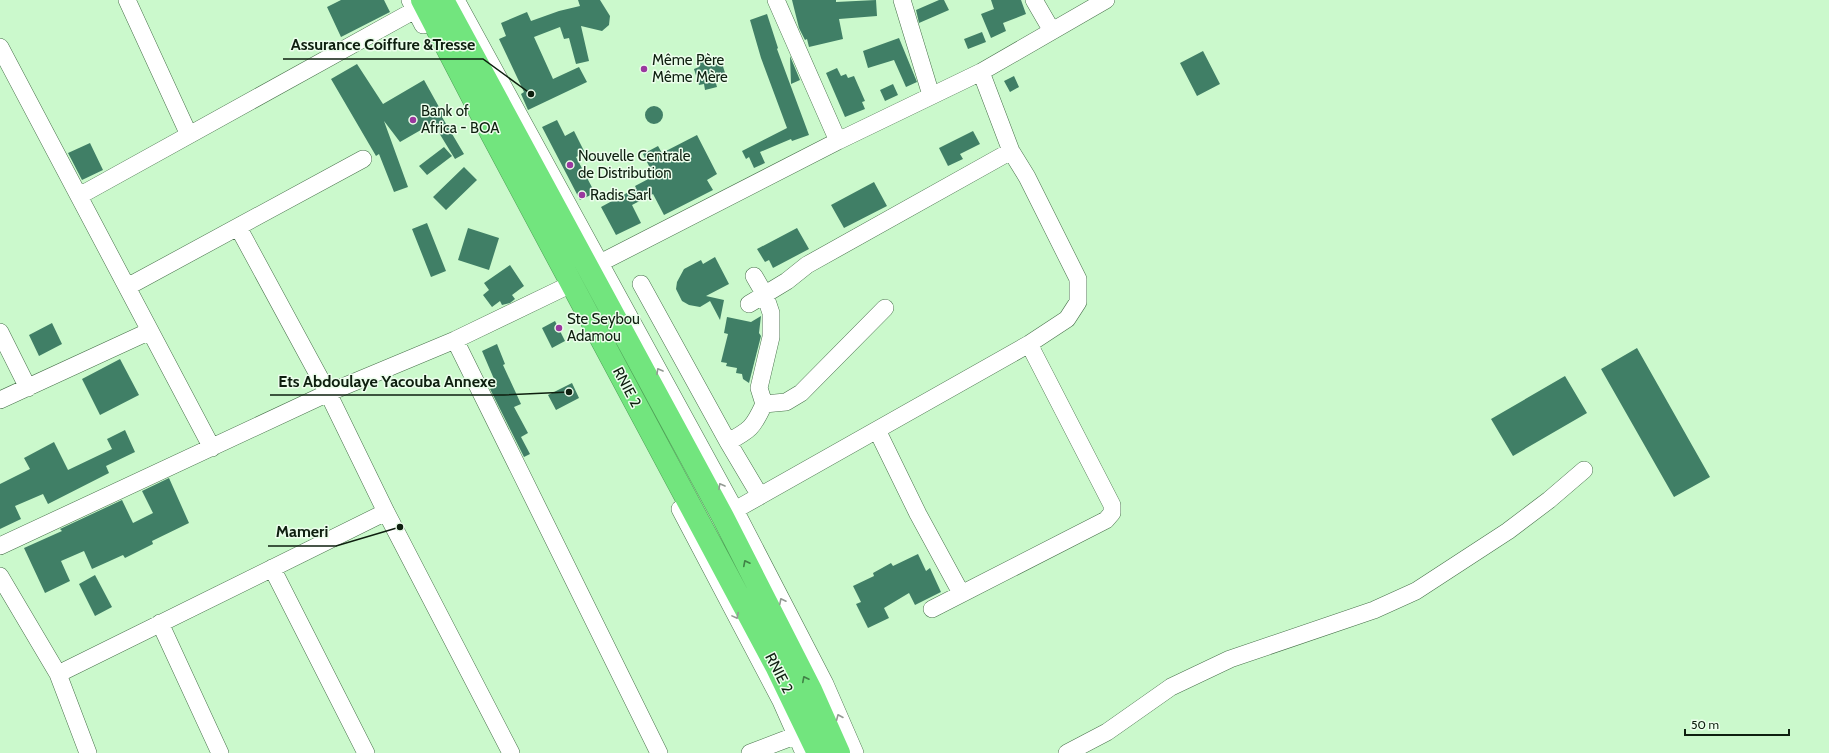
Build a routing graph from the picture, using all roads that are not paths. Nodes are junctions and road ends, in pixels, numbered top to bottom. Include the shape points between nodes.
1 (126, 0) edge
2 (443, 0) edge
3 (456, 0) edge
4 (776, 0) edge
5 (902, 0) edge
6 (1034, 0) edge
7 (1106, 0) edge
8 (416, 3) edge
9 (1052, 31) junction
10 (0, 47) edge
11 (981, 72) junction
12 (931, 95) junction
13 (189, 135) junction
14 (838, 142) junction
15 (1011, 151) junction
16 (363, 159) dead end
17 (79, 196) junction
18 (238, 227) junction
19 (600, 263) junction
20 (754, 276) dead end
21 (641, 284) dead end
22 (126, 287) junction
23 (563, 288) junction
24 (764, 295) junction
25 (749, 304) dead end
26 (885, 308) dead end
27 (0, 332) edge
28 (150, 332) junction
29 (455, 340) junction
30 (1029, 344) junction
31 (28, 388) junction
32 (328, 393) junction
33 (0, 400) edge
34 (764, 404) junction
35 (877, 430) junction
36 (728, 442) junction
37 (212, 448) junction
38 (1584, 470) dead end
39 (760, 496) junction
40 (735, 510) junction
41 (386, 512) junction
42 (0, 546) edge
43 (272, 568) junction
44 (0, 576) edge
45 (961, 593) junction
46 (933, 611) dead end
47 (160, 623) junction
48 (58, 674) junction
49 (797, 735) junction
50 (88, 753) edge
51 (220, 753) edge
52 (366, 753) edge
53 (511, 753) edge
54 (659, 753) edge
55 (750, 753) edge
56 (804, 753) edge
57 (818, 753) edge
58 (839, 753) edge
59 (855, 753) edge
60 (1067, 753) edge

1 - 13 street
58 -> 2 highway, RNIE 2 / RNIE 2 via 811,690 723,517
3 - 19 street
4 - 14 street
5 - 12 street
6 - 9 street
7 - 9 street
8 - 13 street
8 - 23 street
8 - 57 highway, RNIE 2 / RNIE 2 via 575,287 776,666
9 - 11 street
10 - 17 street
11 - 12 street
11 - 15 street
12 - 14 street
13 - 17 street
14 - 19 street
15 - 24 street via 807,265
15 - 30 street via 1027,177 1078,279 1078,302 1067,319
16 - 18 street
17 - 22 street
18 - 22 street
18 - 32 street
40 -> 19 street
20 - 24 street
21 - 36 street
22 - 28 street
23 - 29 street
23 -> 49 street
24 - 25 street
24 - 34 street via 772,322 759,388
26 - 34 street via 801,393 786,402
27 - 31 street
28 - 31 street
28 - 37 street
29 - 32 street
29 - 54 street
30 - 35 street
30 - 45 street via 1112,505 1112,513 1106,520
31 - 33 street
32 - 37 street
32 - 41 street
34 - 36 street via 754,424 746,432
35 - 39 street
35 - 45 street via 918,514
36 - 39 street
37 - 42 street
38 - 60 street via 1508,531 1416,591 1374,610 1230,659 1171,687 1107,732
39 - 40 street
59 -> 40 street via 825,684
41 - 43 street
41 - 53 street
43 - 47 street
43 - 52 street
44 - 48 street
45 - 46 street
47 - 48 street
47 - 51 street
48 - 50 street
49 - 55 street
49 - 56 street

